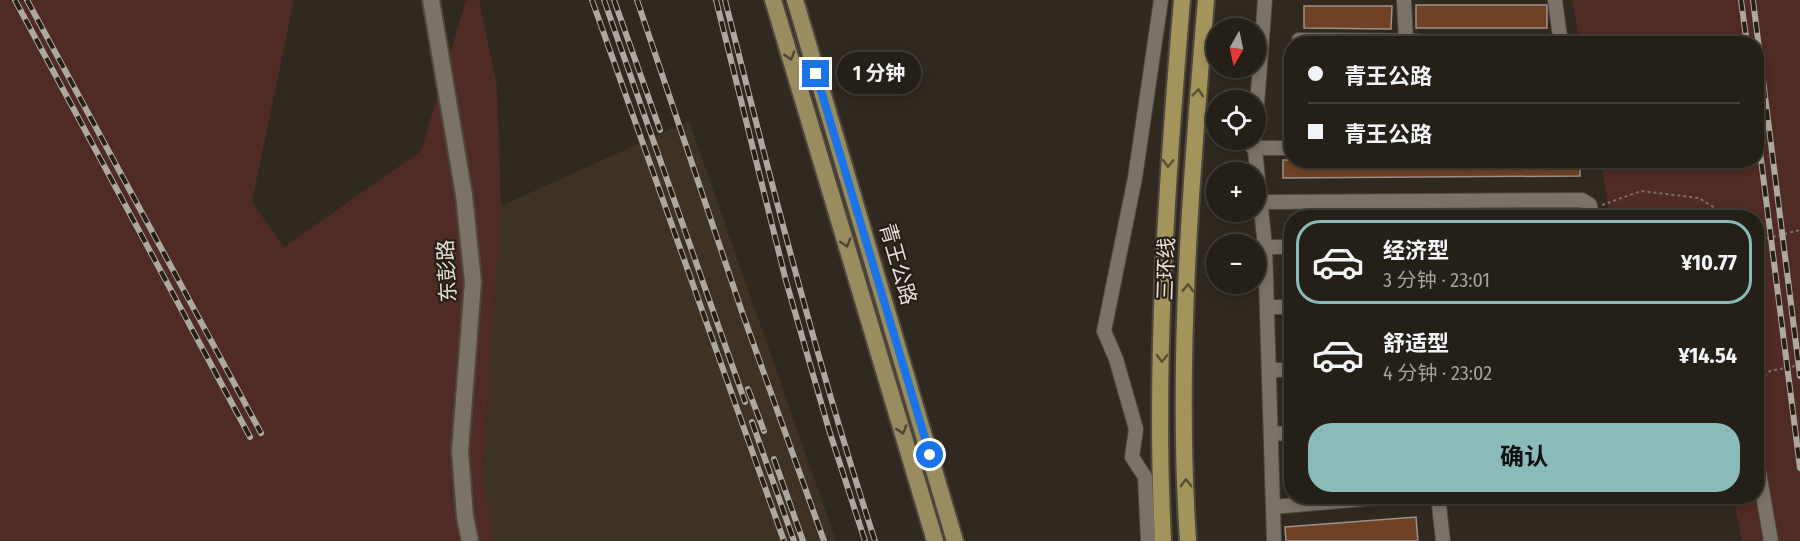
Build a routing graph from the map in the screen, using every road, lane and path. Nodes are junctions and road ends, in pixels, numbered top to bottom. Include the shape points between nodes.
1 (431, 0) edge
2 (773, 0) edge
3 (795, 0) edge
4 (1161, 0) edge
5 (1182, 0) edge
6 (1206, 0) edge
7 (1265, 0) edge
8 (1404, 0) edge
9 (1555, 0) edge
10 (1406, 36) edge
11 (1560, 36) edge
12 (1258, 90) edge
13 (1266, 145) edge
14 (1284, 147) edge
15 (1266, 202) edge
16 (1590, 210) edge
17 (1594, 210) edge
18 (1718, 210) edge
19 (1800, 230) edge
20 (1764, 239) edge
21 (1266, 247) edge
22 (1284, 247) edge
23 (1266, 277) edge
24 (1267, 307) junction
25 (1284, 307) edge
26 (1800, 365) edge
27 (1269, 370) junction
28 (1284, 370) edge
29 (1764, 378) edge
30 (1284, 433) edge
31 (1271, 434) junction
32 (1764, 501) edge
33 (1307, 504) edge
34 (1439, 504) edge
35 (1273, 507) junction
36 (470, 541) edge
37 (935, 541) edge
38 (956, 541) edge
39 (1148, 541) edge
40 (1163, 541) edge
41 (1188, 541) edge
42 (1274, 541) edge
43 (1443, 541) edge
44 (1771, 541) edge

1 - 36 street, 东彭路 via 464,195 473,282 460,451
2 -> 37 main road, 青王公路
3 - 38 main road, 青王公路
4 - 39 street via 1134,178 1104,331 1136,429 1132,457 1144,477
5 -> 40 highway, 三环线 via 1169,153 1161,360
41 -> 6 highway, 三环线 via 1185,358 1193,156
7 - 12 street
8 - 10 street
9 - 11 street
13 - 14 street
15 - 16 street via 1582,200
17 - 18 path via 1641,191 1699,198
19 - 20 path
21 - 22 street
23 - 24 street
24 - 25 street
24 - 27 street
26 - 29 path via 1770,371
27 - 28 street
27 - 31 street
30 - 31 street
31 - 35 street
32 - 44 street
33 - 35 street
34 - 43 street
35 - 42 street

